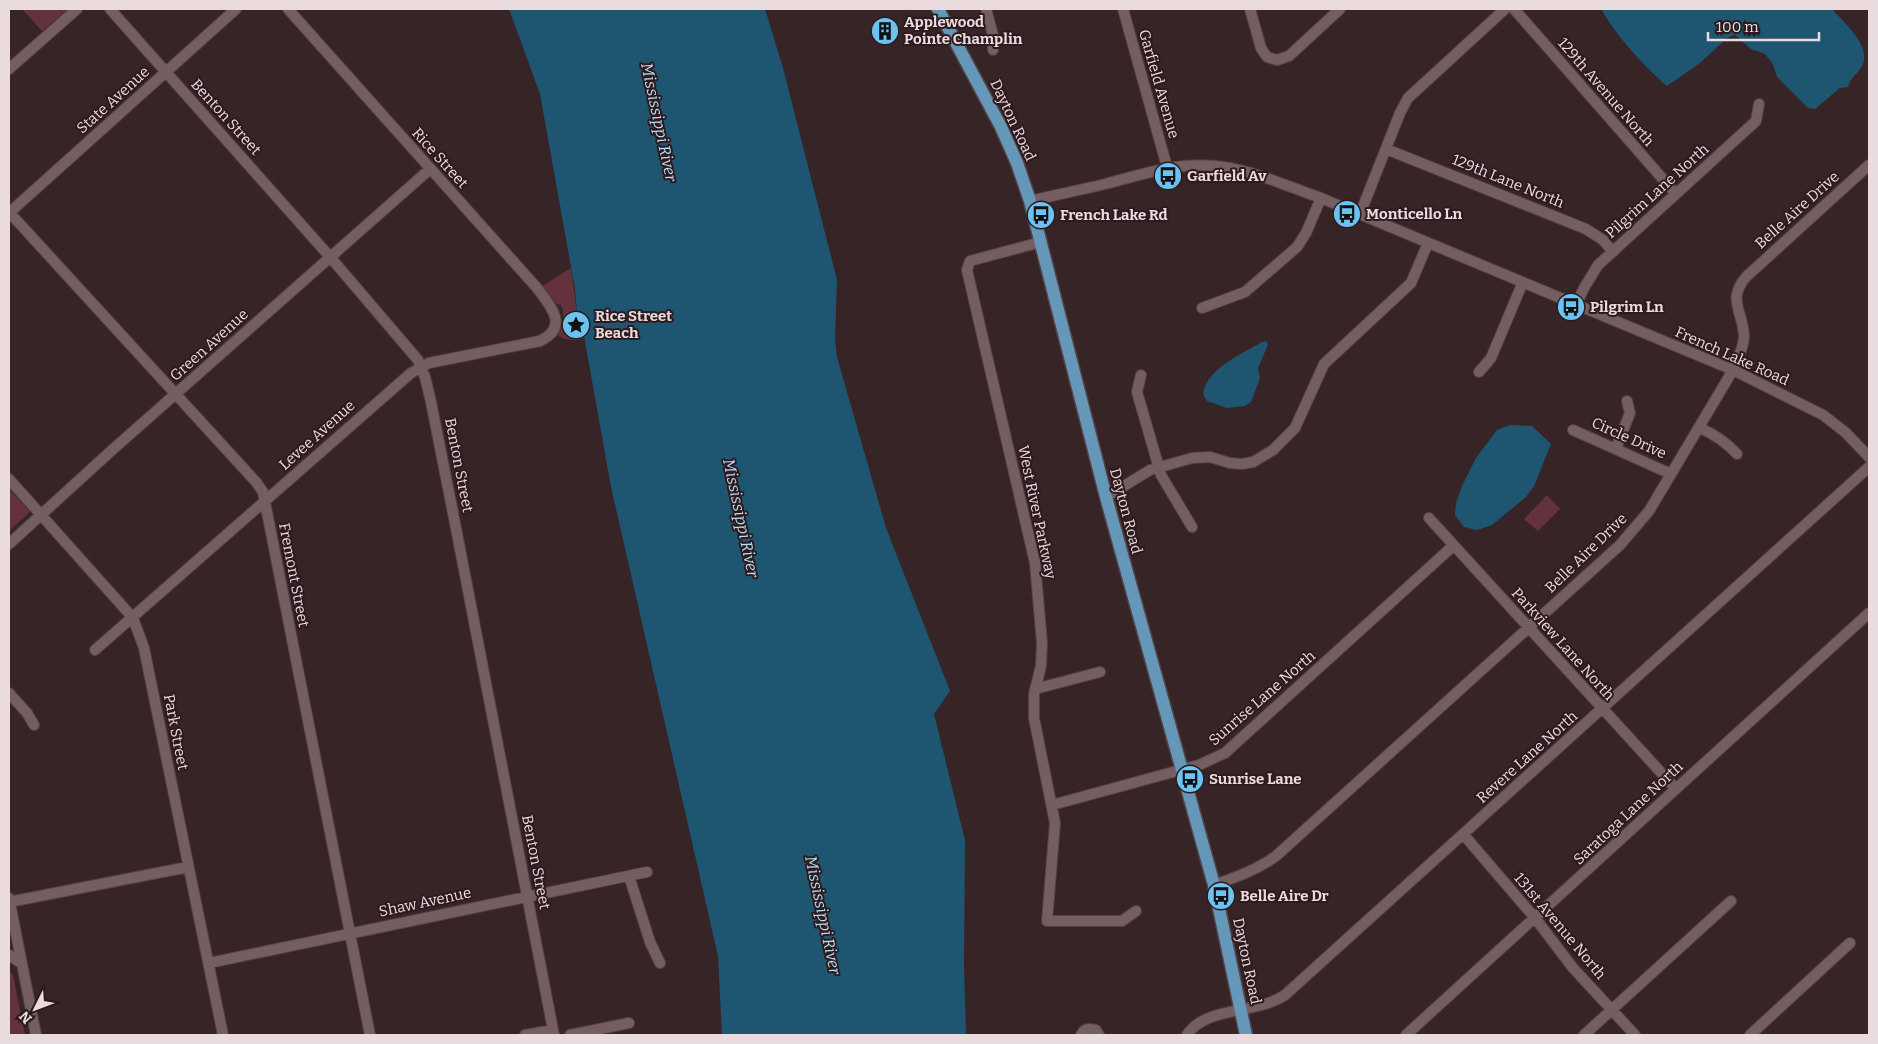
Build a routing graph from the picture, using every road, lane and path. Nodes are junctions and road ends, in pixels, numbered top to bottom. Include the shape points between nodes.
1 (77, 9) edge
2 (110, 9) edge
3 (236, 9) edge
4 (288, 9) edge
5 (938, 9) edge
6 (986, 9) edge
7 (1122, 9) edge
8 (1250, 9) edge
9 (1340, 9) edge
10 (1505, 9) edge
11 (1514, 9) edge
12 (993, 50) dead end
13 (9, 69) edge
14 (166, 73) junction
15 (1759, 104) dead end
16 (1386, 149) junction
17 (1869, 165) edge
18 (1167, 167) junction
19 (430, 169) junction
20 (1676, 194) junction
21 (1321, 198) junction
22 (1030, 201) junction
23 (9, 212) edge
24 (1360, 214) junction
25 (1041, 242) junction
26 (1428, 242) junction
27 (1613, 252) junction
28 (331, 258) junction
29 (1523, 282) junction
30 (1576, 305) junction
31 (1202, 308) dead end
32 (552, 333) joint
33 (421, 366) junction
34 (1733, 370) junction
35 (1479, 372) dead end
36 (1141, 375) dead end
37 (176, 395) junction
38 (1627, 401) dead end
39 (1700, 428) junction
40 (1573, 430) dead end
41 (1616, 448) junction
42 (1737, 454) dead end
43 (1869, 457) edge
44 (1869, 467) edge
45 (1159, 468) junction
46 (1671, 474) junction
47 (9, 480) edge
48 (1106, 497) junction
49 (264, 501) junction
50 (42, 516) junction
51 (1429, 518) dead end
52 (1192, 527) dead end
53 (9, 544) edge
54 (1453, 546) junction
55 (1869, 614) edge
56 (132, 618) junction
57 (1528, 628) junction
58 (95, 650) dead end
59 (1100, 672) dead end
60 (1035, 689) junction
61 (9, 693) edge
62 (1603, 709) junction
63 (34, 725) dead end
64 (1181, 769) junction
65 (1676, 789) junction
66 (1052, 805) junction
67 (1463, 834) junction
68 (188, 867) junction
69 (647, 872) dead end
70 (629, 876) junction
71 (1214, 885) junction
72 (527, 896) junction
73 (9, 898) edge
74 (1732, 901) dead end
75 (9, 902) edge
76 (1136, 911) dead end
77 (1536, 918) junction
78 (350, 934) junction
79 (1850, 943) dead end
80 (9, 955) edge
81 (21, 963) junction
82 (208, 963) junction
83 (660, 963) dead end
84 (1611, 1010) junction
85 (1241, 1011) junction
86 (629, 1023) dead end
87 (554, 1033) edge
88 (36, 1035) edge
89 (223, 1035) edge
90 (370, 1035) edge
91 (525, 1035) edge
92 (570, 1035) edge
93 (1082, 1035) edge
94 (1099, 1035) edge
95 (1187, 1035) edge
96 (1246, 1035) edge
97 (1406, 1035) edge
98 (1584, 1035) edge
99 (1635, 1035) edge
100 (1750, 1035) edge

1 - 13 street
2 - 14 street, Benton Street
3 - 14 street, State Avenue
4 - 19 street, Rice Street
5 - 22 main road, Dayton Road via 1001,127
6 - 12 street via 993,35
7 - 18 street, Garfield Avenue
8 - 9 street via 1261,48 1267,57 1277,60 1289,56
10 - 16 street via 1408,98
11 - 20 street, 129th Avenue North
14 - 23 street, State Avenue
14 - 28 street, Benton Street
15 - 20 street, Pilgrim Lane North via 1756,121
16 - 24 street
16 - 27 street, 129th Lane North via 1586,229 1603,240
17 - 34 street, Belle Aire Drive via 1740,285 1736,302 1744,337
18 - 21 street, French Lake Road via 1194,164 1223,167 1252,173
18 - 22 street, French Lake Road
19 - 28 street, Green Avenue
19 - 32 street, Rice Street via 553,308 556,324
20 - 27 street, Pilgrim Lane North
21 - 24 street, French Lake Road
21 - 31 street via 1297,247 1245,292
22 - 25 main road, Dayton Road
23 - 37 street, Fremont Street
24 - 26 street, French Lake Road
25 - 48 main road, Dayton Road
25 - 60 street, West River Parkway via 970,261 967,270 1035,563 1042,643
26 - 29 street, French Lake Road
26 - 45 street via 1411,283 1324,364 1295,428 1273,450 1253,462 1242,464 1201,457
27 - 30 street, Pilgrim Lane North via 1598,265
28 - 33 street, Benton Street
28 - 37 street, Green Avenue
29 - 30 street, French Lake Road
29 - 35 street via 1491,358
30 - 34 street, French Lake Road
32 - 33 street, Levee Avenue via 540,341
33 - 49 street, Levee Avenue
33 - 72 street, Benton Street via 431,402
34 - 39 street, Belle Aire Drive
34 - 43 street, French Lake Road via 1823,416 1845,432
36 - 45 street via 1138,392
37 - 49 street, Fremont Street via 256,482 263,492
37 - 50 street, Green Avenue
38 - 41 street via 1630,413
39 - 42 street
39 - 46 street, Belle Aire Drive
40 - 41 street, Circle Drive
41 - 46 street, Circle Drive
44 - 62 street, Revere Lane North
45 - 48 street via 1150,470
45 - 52 street
46 - 57 street, Belle Aire Drive via 1649,511 1620,545
47 - 50 street, Park Street
48 - 64 main road, Dayton Road
49 - 56 street, Levee Avenue
49 - 78 street, Fremont Street
50 - 53 street, Green Avenue
50 - 56 street, Park Street
51 - 54 street, Parkview Lane North
54 - 57 street, Parkview Lane North
54 - 64 street, Sunrise Lane North via 1236,744 1214,759
55 - 65 street, Saratoga Lane North
56 - 58 street, Levee Avenue
56 - 68 street, Park Street via 144,648
57 - 62 street, Parkview Lane North
57 - 71 street, Belle Aire Drive via 1276,856 1250,872
59 - 60 street
60 - 66 street, West River Parkway via 1034,718
61 - 63 street
62 - 65 street, Parkview Lane North
62 - 67 street, Revere Lane North
64 - 66 street, Sunrise Lane North
64 - 71 main road, Dayton Road
65 - 77 street, Saratoga Lane North
66 - 76 street, West River Parkway via 1055,838 1047,921 1122,921
67 - 77 street, 131st Avenue North
67 - 85 street, Revere Lane North via 1285,995
68 - 75 street
68 - 82 street, Park Street
69 - 70 street, Shaw Avenue
70 - 72 street, Shaw Avenue
70 - 83 street
71 - 85 main road, Dayton Road
72 - 78 street, Shaw Avenue
72 - 87 street, Benton Street
73 - 75 street
74 - 84 street
75 - 81 street
77 - 84 street, 131st Avenue North via 1573,968
77 - 97 street, Saratoga Lane North
78 - 82 street, Shaw Avenue
78 - 90 street, Fremont Street
79 - 100 street
80 - 81 street
81 - 88 street
82 - 89 street, Park Street
84 - 98 street
84 - 99 street, 131st Avenue North
85 - 95 street, Revere Lane North via 1206,1018
85 - 96 main road, Dayton Road
86 - 92 street
87 - 91 street
93 - 94 street via 1090,1028

